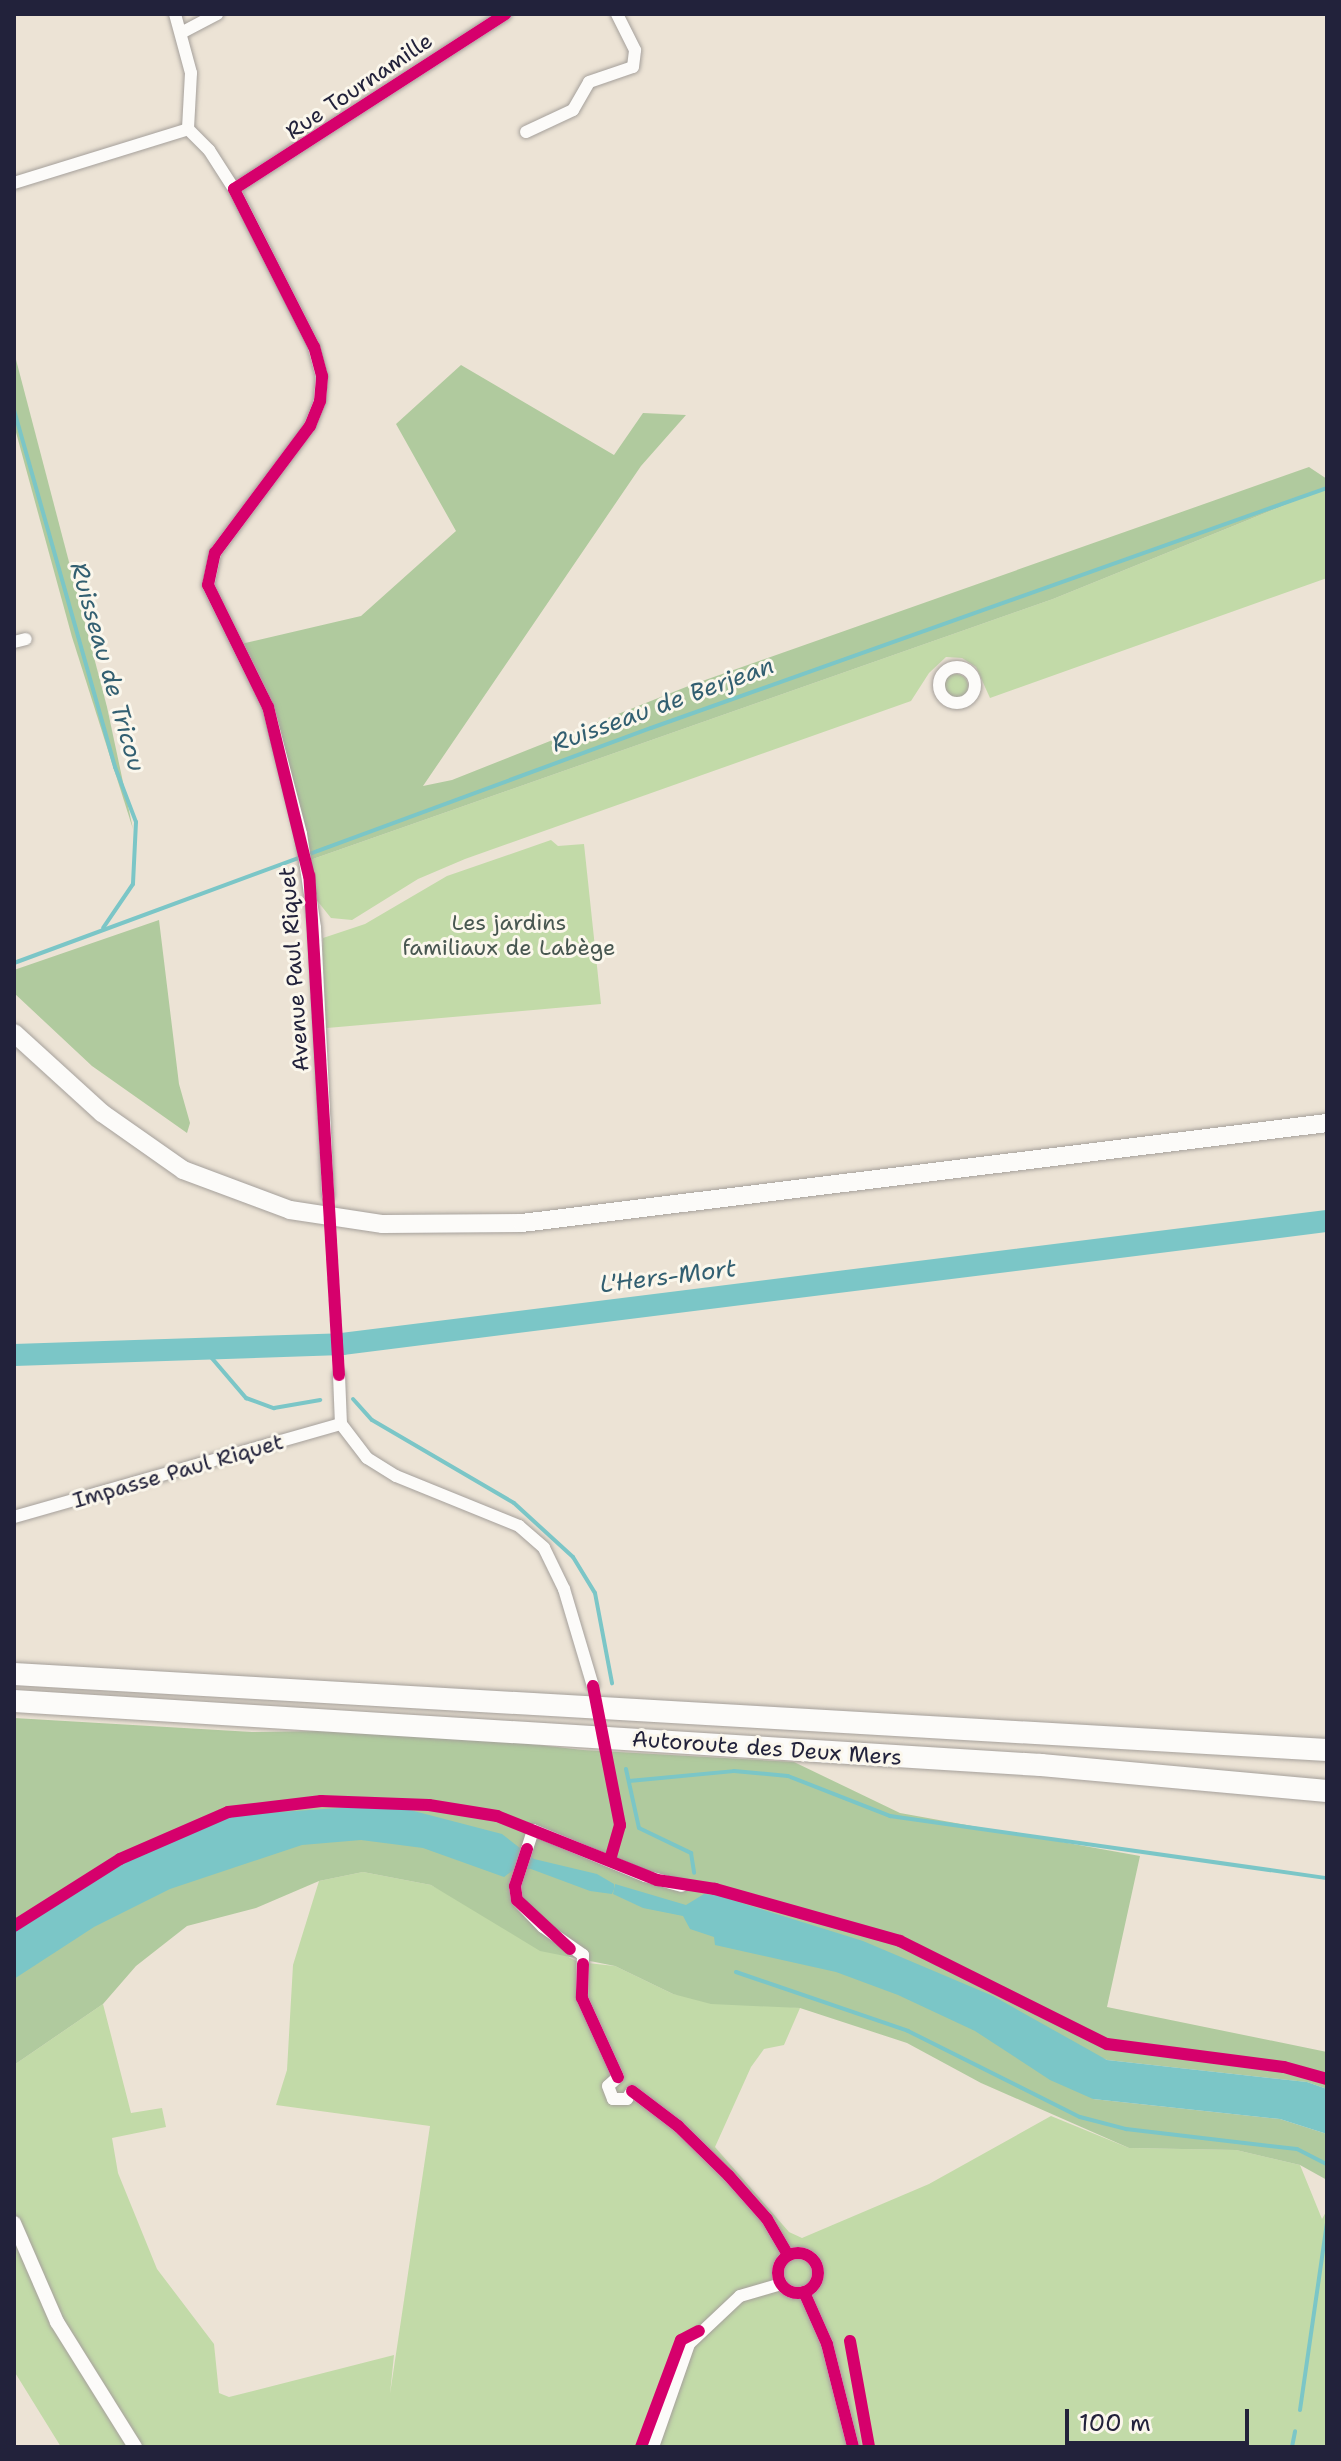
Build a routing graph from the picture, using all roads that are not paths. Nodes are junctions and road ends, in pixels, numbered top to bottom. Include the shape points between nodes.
1 (175, 14) edge
2 (217, 14) edge
3 (506, 14) edge
4 (617, 14) edge
5 (181, 33) junction
6 (188, 129) junction
7 (526, 132) dead end
8 (14, 183) edge
9 (234, 189) junction
10 (14, 1033) edge
11 (1327, 1123) edge
12 (328, 1196) dead end
13 (339, 1375) dead end
14 (341, 1424) junction
15 (14, 1517) edge
16 (14, 1674) edge
17 (593, 1686) dead end
18 (14, 1701) edge
19 (1327, 1750) edge
20 (1327, 1791) edge
21 (682, 1886) dead end
22 (618, 2077) junction
23 (632, 2091) junction
24 (14, 2223) edge
25 (788, 2255) junction
26 (781, 2284) junction
27 (804, 2292) junction
28 (135, 2447) edge
29 (653, 2447) edge
30 (853, 2447) edge

1 - 5 street
2 - 5 street
3 - 9 street, Rue Tournamille
4 - 7 street via 633,42 638,60 633,67 589,82 573,110
5 - 6 street via 191,82
6 - 8 street
6 - 9 street, Avenue Paul Riquet
9 - 12 street, Avenue Paul Riquet via 314,347 322,376 310,426 215,553 208,585 268,707 301,834 309,876
10 - 11 main road via 102,1113 183,1170 290,1210 383,1224 522,1223
13 - 14 street
14 - 15 street, Impasse Paul Riquet
14 - 17 street via 355,1446 380,1468 519,1526 544,1548 564,1589
16 - 19 highway, Autoroute des Deux Mers
18 - 20 highway, Autoroute des Deux Mers via 1041,1765
21 - 22 street via 533,1830 516,1894 522,1910 583,1955 582,1998
22 - 23 street via 629,2081
22 - 23 street via 608,2086 613,2099 622,2101
23 - 25 street via 729,2176 767,2219
24 - 28 street via 57,2322
25 - 26 street via 778,2268
25 - 27 street via 805,2254 816,2265 816,2281
26 - 27 street
26 - 29 street via 740,2296 689,2344
27 - 30 street via 827,2344

